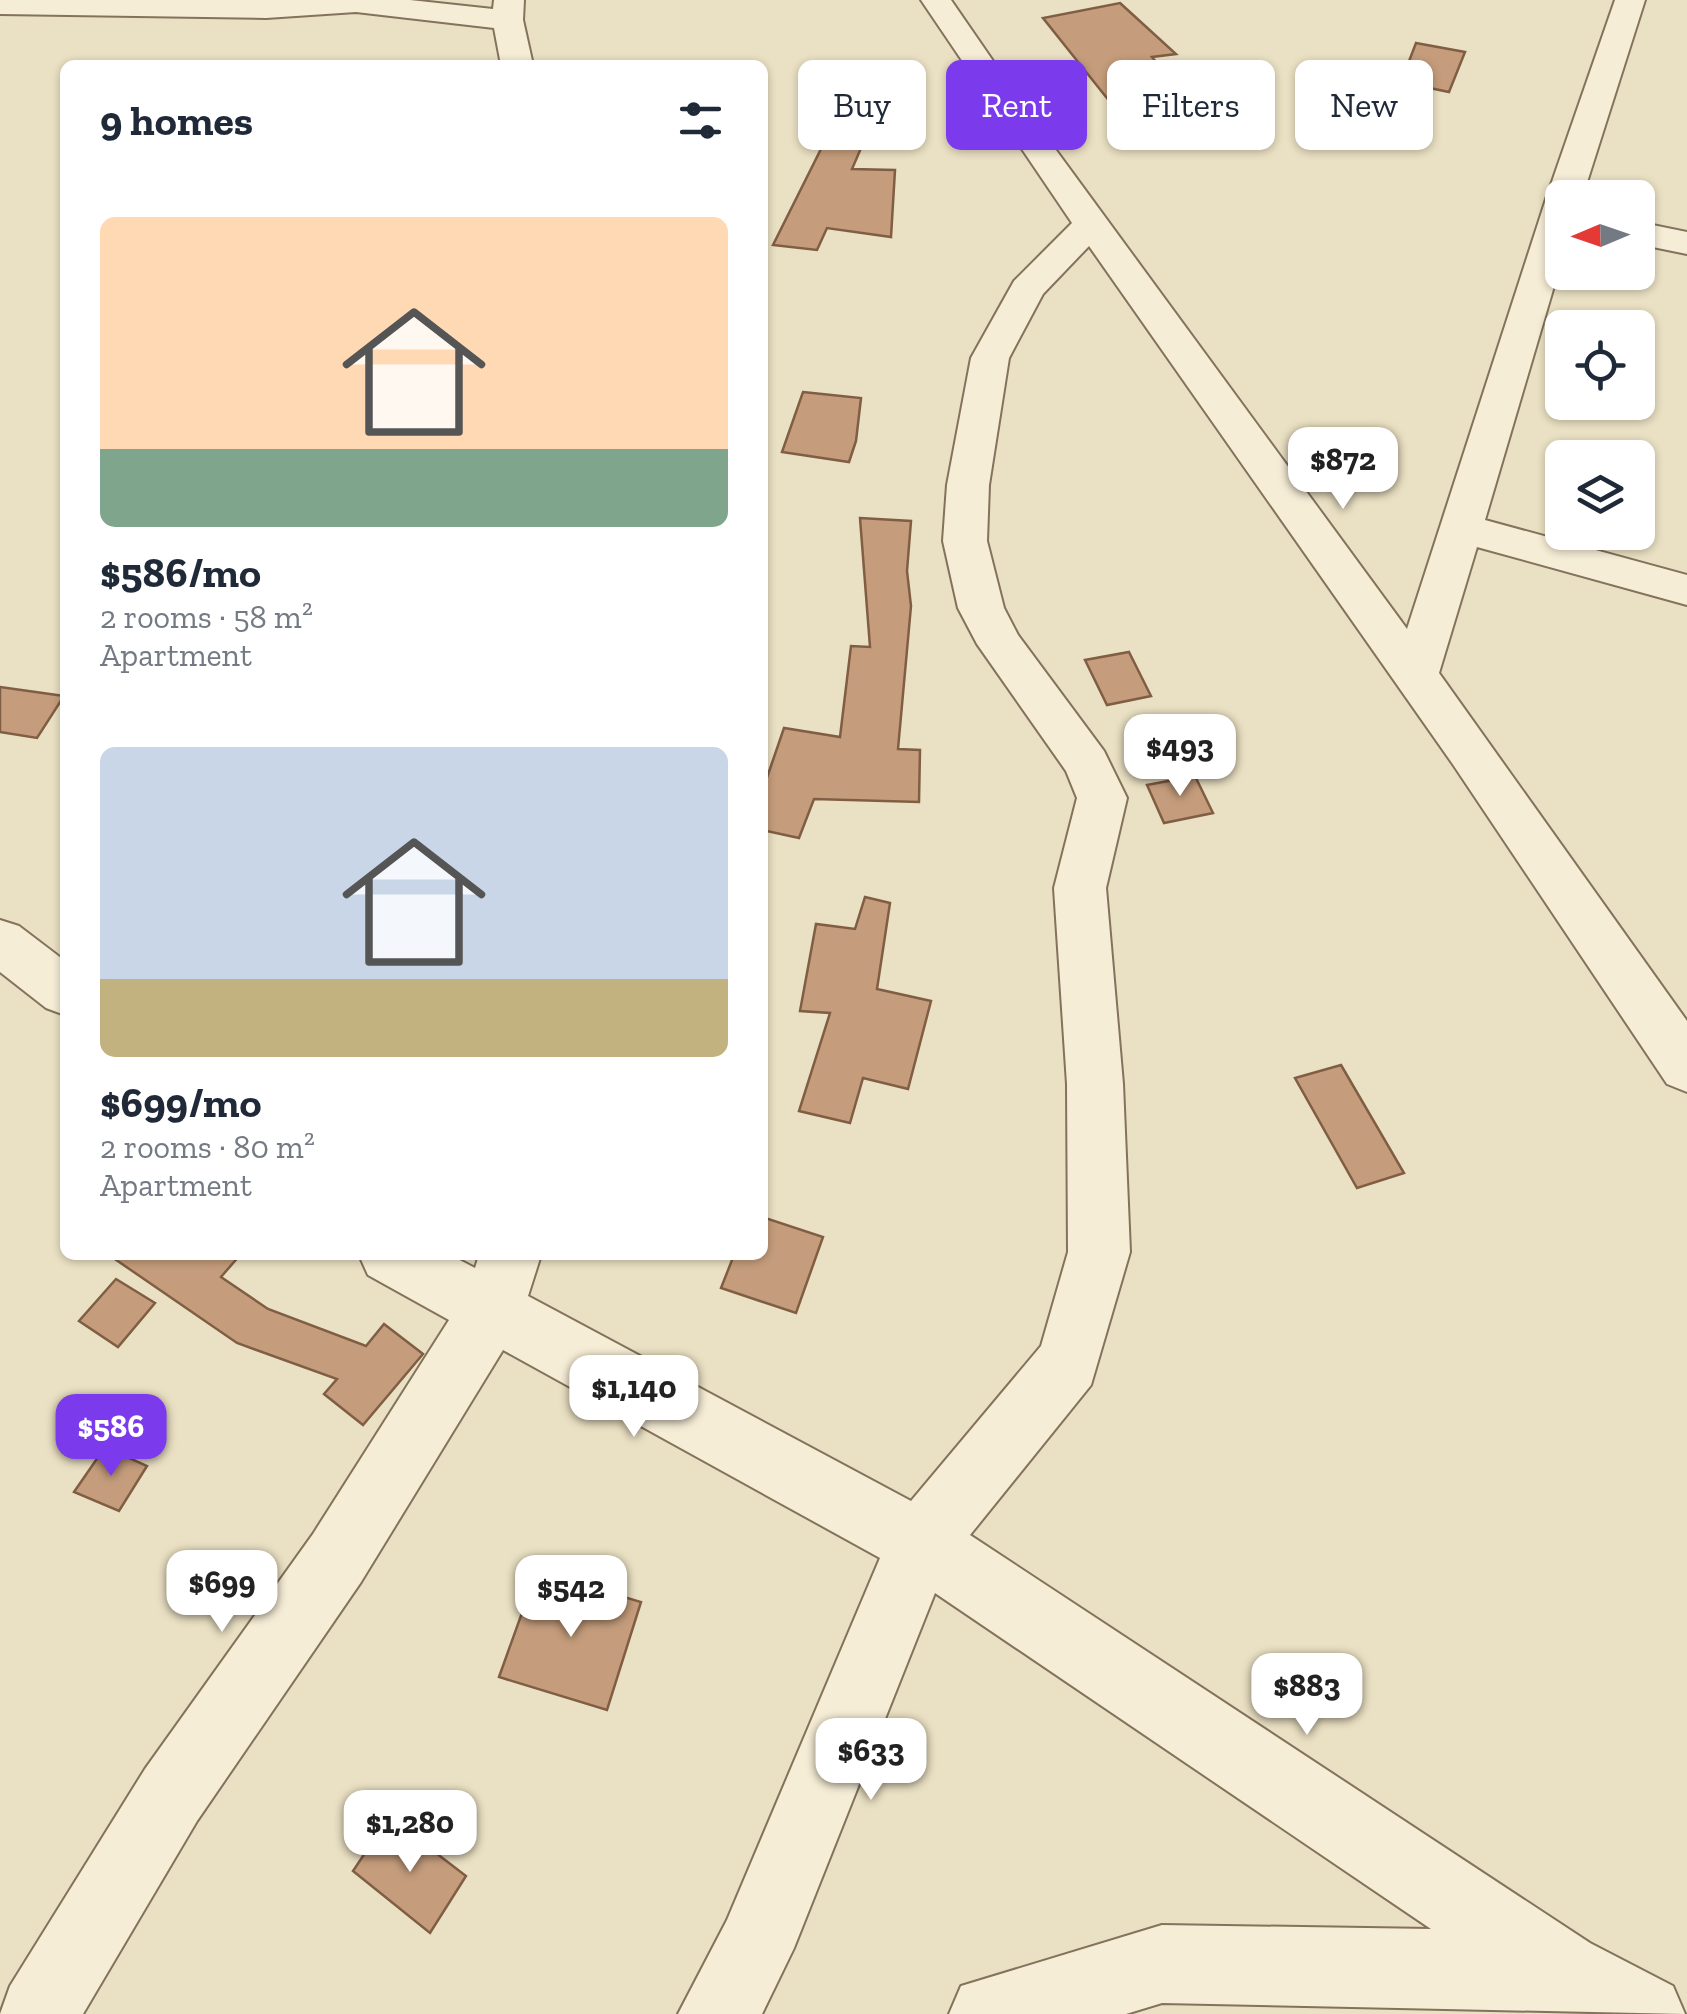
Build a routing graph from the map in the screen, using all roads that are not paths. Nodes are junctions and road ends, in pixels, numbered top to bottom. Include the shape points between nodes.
1 (936, 0) edge
2 (1630, 0) edge
3 (0, 5) edge
4 (509, 10) edge
5 (516, 60) edge
6 (1571, 180) edge
7 (1091, 224) junction
8 (1655, 236) edge
9 (1687, 243) edge
10 (1545, 262) edge
11 (1462, 528) junction
12 (1687, 590) edge
13 (1416, 676) junction
14 (0, 942) edge
15 (60, 988) edge
16 (1687, 1066) edge
17 (411, 1260) edge
18 (501, 1282) edge
19 (921, 1543) junction
20 (1562, 1971) junction
21 (38, 2014) edge
22 (718, 2014) edge
23 (988, 2014) edge
24 (1645, 2014) edge

1 - 7 street
2 - 6 street
3 - 4 street via 266,9 356,3
4 - 5 street
7 - 13 street
7 - 19 street via 1027,289 990,358 965,541 981,608 1087,764 1102,798 1080,888 1096,1084 1099,1252 1068,1363
8 - 9 street
10 - 11 street
11 - 12 street
11 - 13 street
13 - 16 street
14 - 15 street
17 - 18 street
18 - 19 street
18 - 21 street via 337,1558 171,1795
19 - 20 street
19 - 22 street via 756,1948
20 - 23 street via 1162,1964
20 - 24 street

